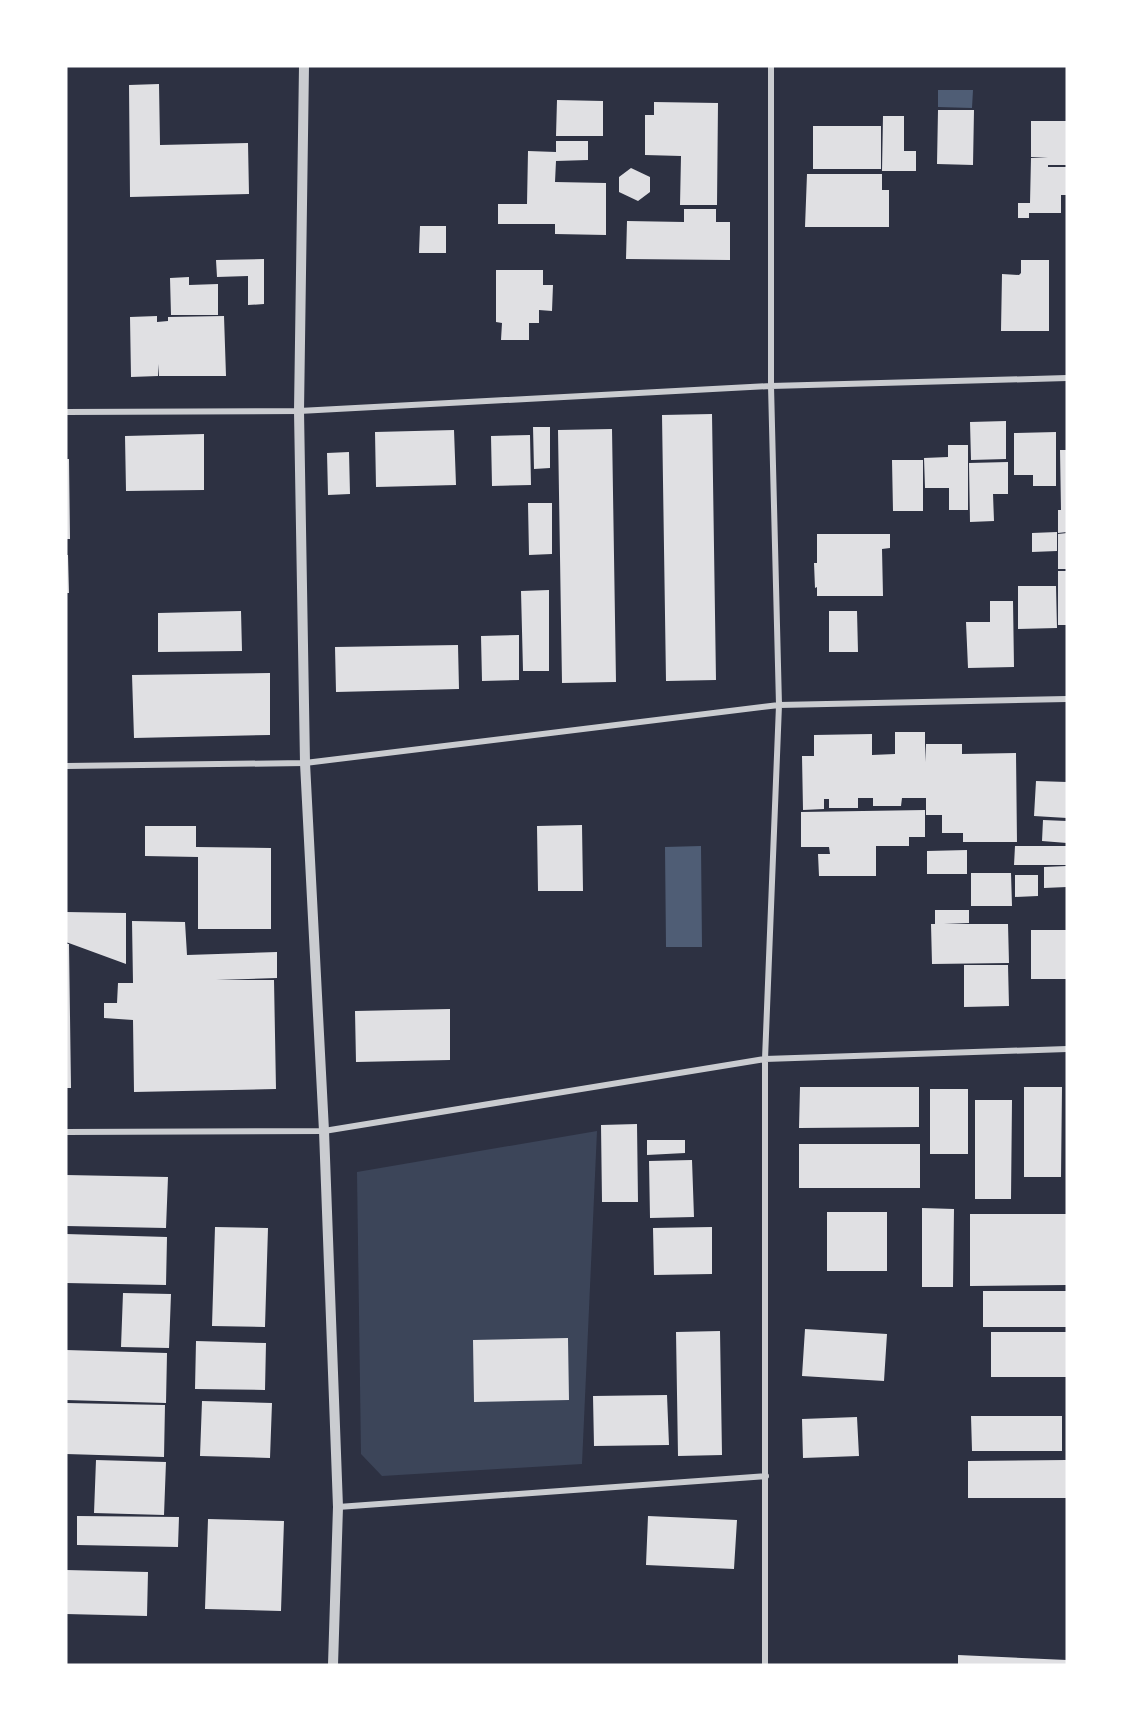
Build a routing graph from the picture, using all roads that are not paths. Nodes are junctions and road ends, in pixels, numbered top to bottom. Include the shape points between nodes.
1 (304, 66) edge
2 (771, 66) edge
3 (1067, 378) edge
4 (771, 386) junction
5 (299, 411) junction
6 (66, 412) edge
7 (1067, 699) edge
8 (779, 705) junction
9 (305, 763) junction
10 (66, 766) edge
11 (1067, 1049) edge
12 (765, 1059) junction
13 (324, 1131) junction
14 (66, 1132) edge
15 (766, 1476) junction
16 (338, 1506) junction
17 (333, 1665) edge
18 (765, 1665) edge

1 - 5 street
2 - 4 street
3 - 4 street
4 - 5 street
4 - 8 street
5 - 6 street
5 - 9 street
7 - 8 street
8 - 9 street
8 - 12 street
9 - 10 street
9 - 13 street
11 - 12 street
12 - 13 street
12 - 15 street
13 - 14 street
13 - 16 street
15 - 16 street
15 - 18 street
16 - 17 street

